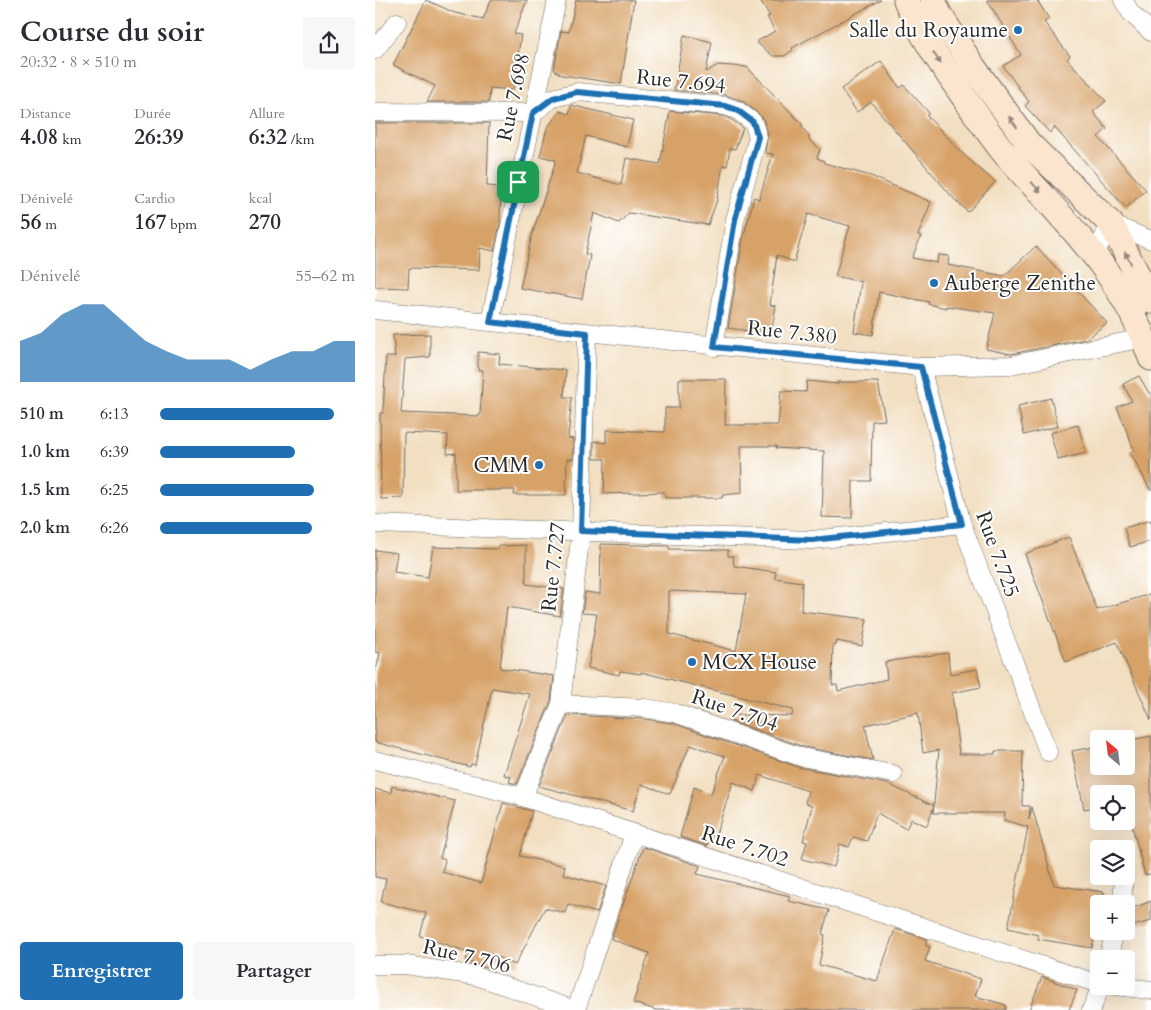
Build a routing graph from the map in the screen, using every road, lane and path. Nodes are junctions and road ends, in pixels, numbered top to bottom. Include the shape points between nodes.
1 (557, 0) edge
2 (906, 0) edge
3 (933, 0) edge
4 (1123, 0) edge
5 (397, 22) dead end
6 (1151, 32) edge
7 (375, 50) edge
8 (375, 112) edge
9 (533, 113) junction
10 (1111, 224) junction
11 (1151, 240) edge
12 (1095, 253) junction
13 (1151, 301) edge
14 (375, 310) edge
15 (490, 322) junction
16 (587, 333) junction
17 (714, 347) junction
18 (1148, 348) edge
19 (921, 367) junction
20 (375, 524) edge
21 (962, 524) junction
22 (581, 531) junction
23 (561, 704) junction
24 (1048, 752) dead end
25 (375, 760) edge
26 (893, 774) dead end
27 (523, 798) junction
28 (634, 834) junction
29 (375, 965) edge
30 (1090, 982) edge
31 (1135, 988) edge
32 (1151, 990) edge
33 (1096, 995) edge
34 (575, 1010) edge
35 (1091, 1010) edge

1 - 9 street, Rue 7.698
2 -> 12 main road via 931,50 1005,154
10 -> 3 main road via 1029,144 973,68
4 - 6 street via 1131,13
5 - 7 street
8 - 9 street
9 - 15 street, Rue 7.698
9 - 17 street, Rue 7.694 via 553,98 577,92 725,106 753,122 758,137 735,220
10 - 11 street
10 - 12 street
13 -> 10 main road
12 - 18 main road via 1122,295
14 - 15 street, Rue 7.380
15 - 16 street, Rue 7.380
16 - 17 street, Rue 7.380
16 - 22 street, Rue 7.727
17 - 19 street, Rue 7.380
18 - 19 street, Rue 7.380 via 1011,365
19 - 21 street, Rue 7.725
20 - 22 street
21 - 22 street via 812,540
21 - 24 street, Rue 7.725
22 - 23 street, Rue 7.727
23 - 26 street, Rue 7.704 via 645,708 675,713 801,757
23 - 27 street, Rue 7.727
25 - 27 street, Rue 7.702
27 - 28 street, Rue 7.702
28 - 30 street, Rue 7.702
28 - 34 street
29 - 34 street, Rue 7.706 via 477,976
31 - 32 street
33 - 35 street

